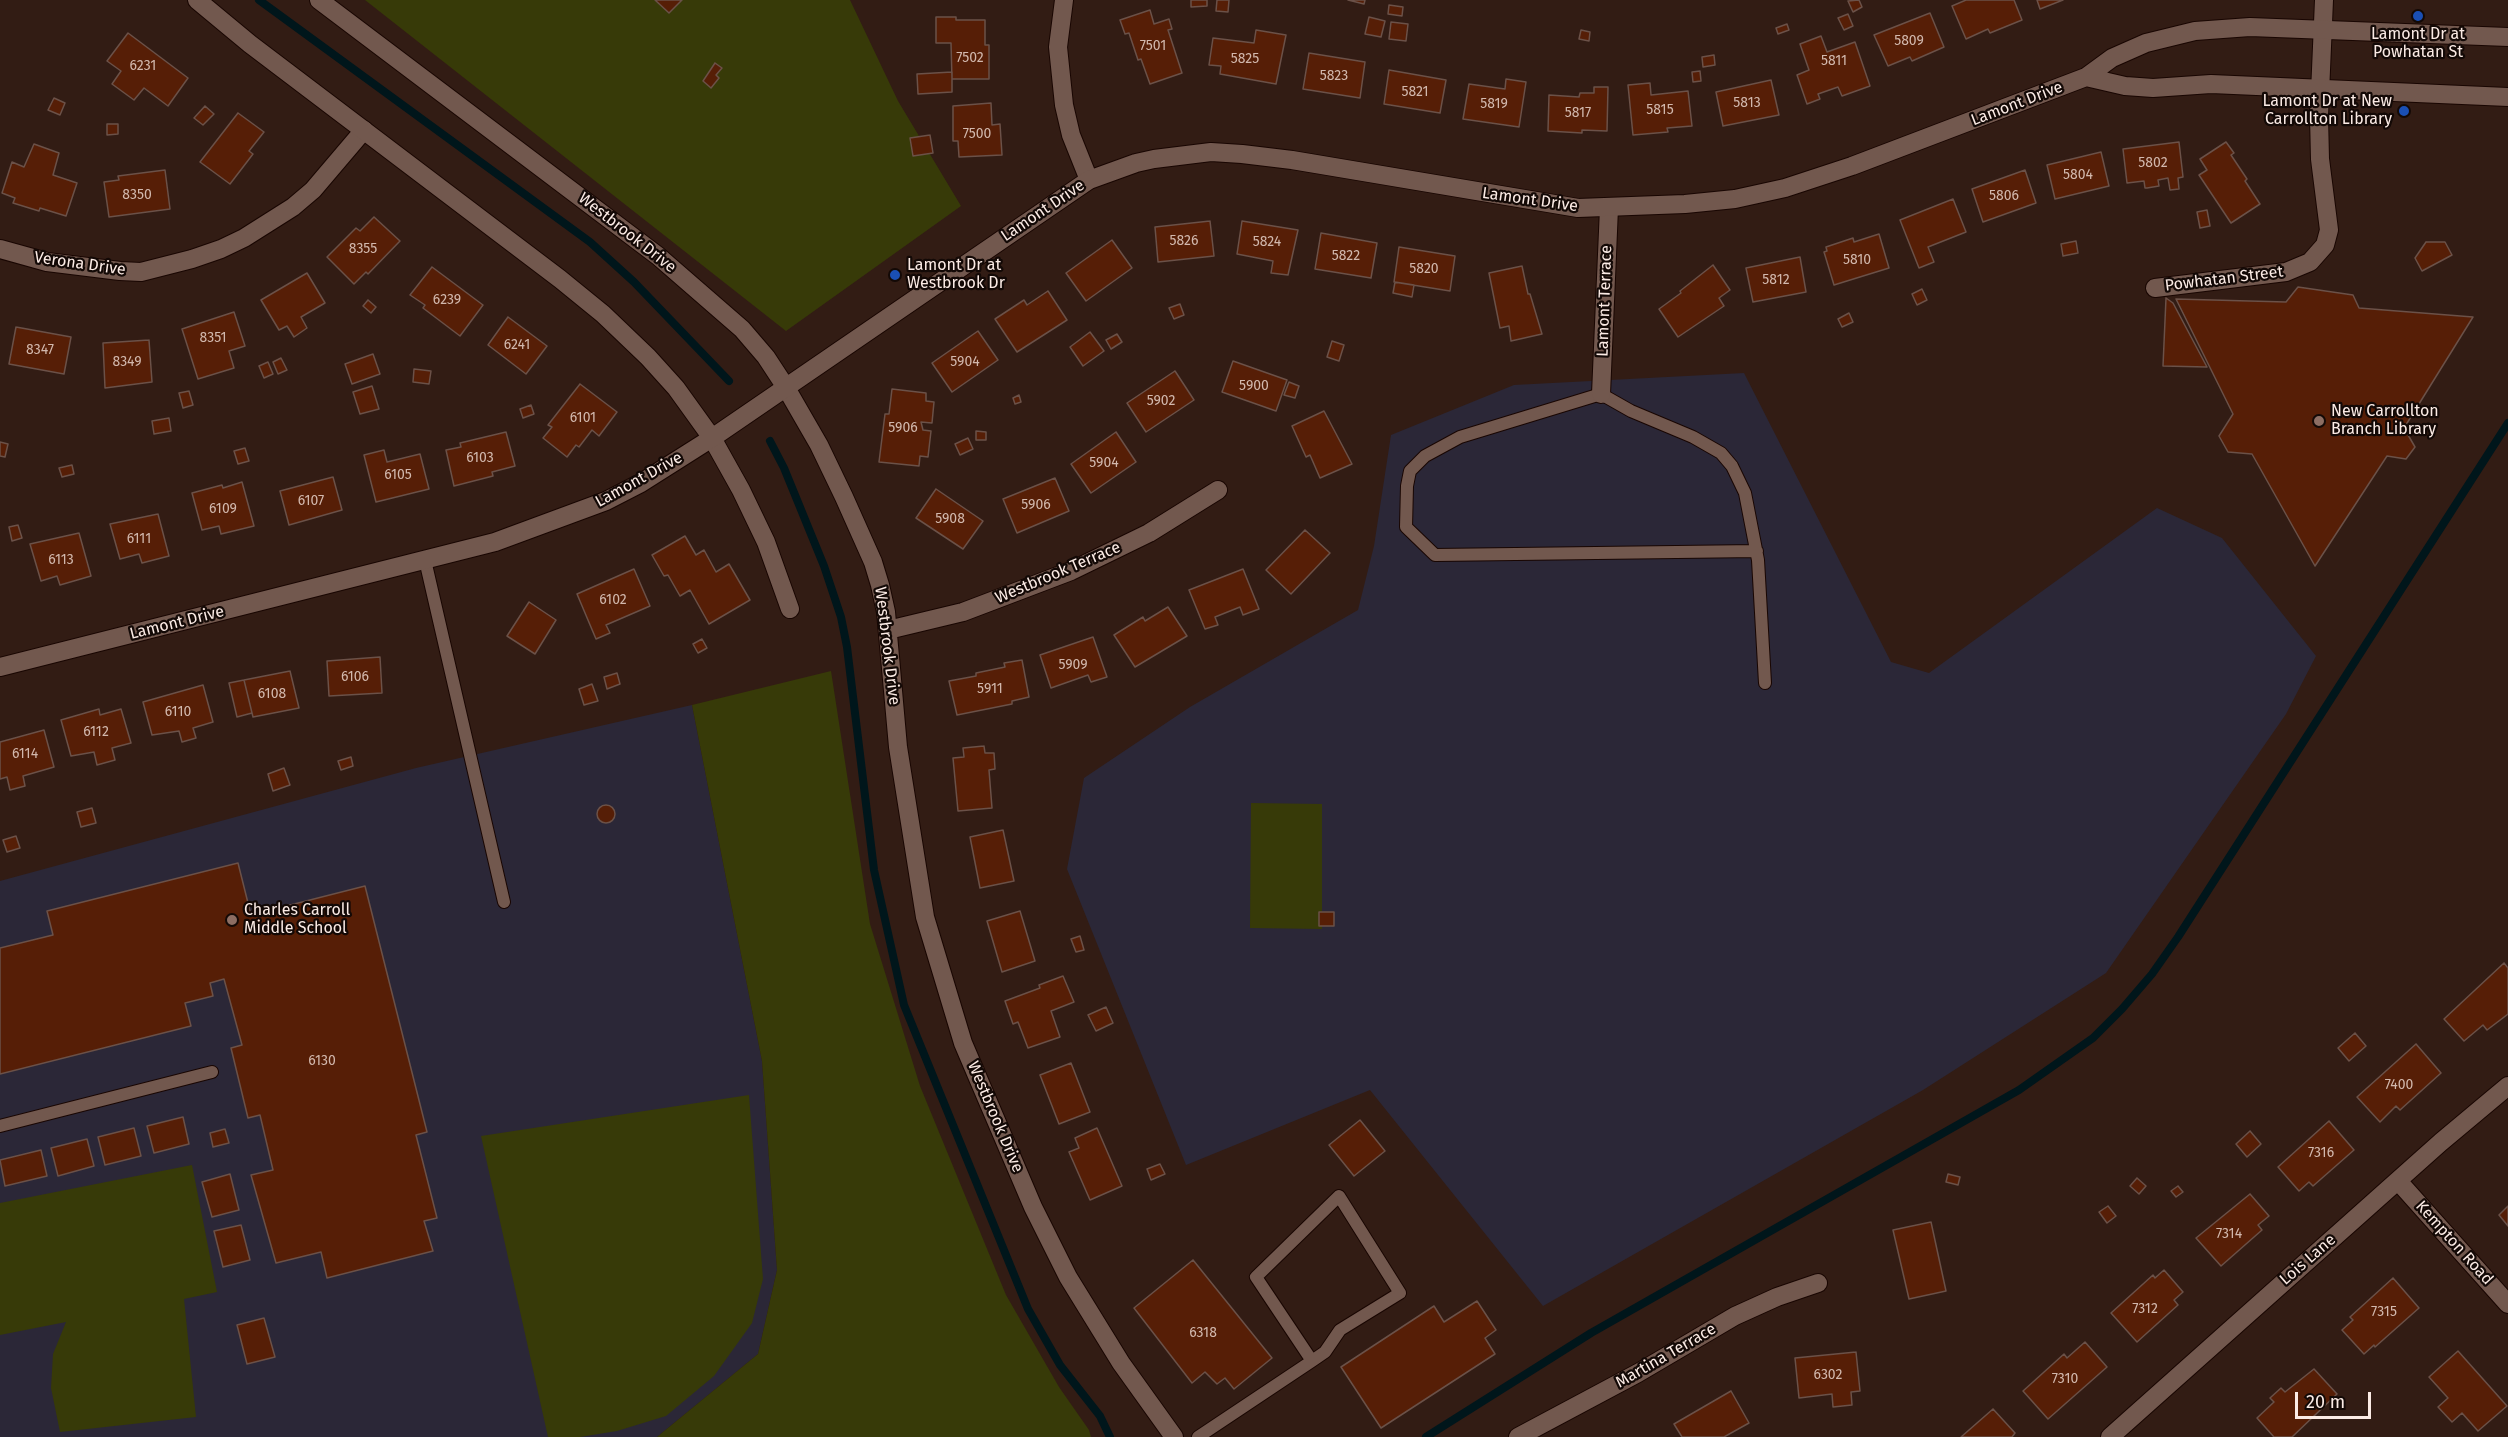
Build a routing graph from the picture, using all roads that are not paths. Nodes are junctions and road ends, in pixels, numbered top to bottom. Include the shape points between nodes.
1 (197, 0) edge
2 (319, 0) edge
3 (1064, 0) edge
4 (2324, 0) edge
5 (2323, 30) junction
6 (2508, 37) edge
7 (2086, 77) junction
8 (2320, 90) junction
9 (2508, 97) edge
10 (364, 130) junction
11 (1089, 180) junction
12 (1609, 208) junction
13 (0, 249) edge
14 (2155, 288) dead end
15 (785, 386) junction
16 (1601, 394) junction
17 (712, 438) junction
18 (1218, 490) dead end
19 (1756, 551) junction
20 (425, 560) junction
21 (790, 609) dead end
22 (888, 630) junction
23 (0, 667) edge
24 (1765, 683) dead end
25 (504, 902) dead end
26 (212, 1072) dead end
27 (2508, 1086) edge
28 (0, 1126) edge
29 (2399, 1182) junction
30 (1818, 1283) dead end
31 (2508, 1304) edge
32 (1312, 1361) junction
33 (1174, 1437) edge
34 (1198, 1437) edge
35 (1518, 1437) edge
36 (2110, 1437) edge

1 - 10 street
2 - 15 street, Westbrook Drive via 658,256 742,329
3 - 11 street via 1058,47 1064,105
4 - 5 street, Powhatan Street
5 - 6 street, Lamont Drive
5 - 7 street, Lamont Drive via 2250,27 2195,31 2146,43 2112,58
5 - 8 street, Powhatan Street
7 - 8 street via 2153,88 2211,84
7 - 12 street, Lamont Drive via 1785,188 1735,199
8 - 9 street
8 - 14 street, Powhatan Street via 2320,159 2329,230 2319,254 2286,272
10 - 13 street, Verona Drive via 313,190 293,207 236,242 192,259 141,272 120,271 46,262
10 - 17 street via 603,314 676,388
11 - 12 street, Lamont Drive via 1154,159 1211,152 1292,160 1555,205
11 - 15 street, Lamont Drive
12 - 16 street, Lamont Terrace
15 - 17 street, Lamont Drive
15 - 22 street, Westbrook Drive via 819,445 873,562
16 - 19 lane via 1721,453 1745,493
16 - 19 lane via 1481,429 1425,456 1410,471 1406,527 1435,555
17 - 20 street, Lamont Drive via 606,501 495,542
17 - 21 street via 766,542
18 - 22 street, Westbrook Terrace via 1149,533 1071,571 963,612
19 - 24 lane
20 - 23 street, Lamont Drive
20 - 25 lane
22 - 33 street, Westbrook Drive via 898,747 916,871 925,917 963,1042 1033,1207 1068,1277 1121,1363
26 - 28 lane
27 - 29 street, Lois Lane
29 - 31 street, Kempton Road
29 - 36 street, Lois Lane
30 - 35 street, Martina Terrace via 1735,1316
32 - 32 lane via 1325,1352 1340,1330 1400,1293 1339,1196 1256,1277
32 - 34 lane

